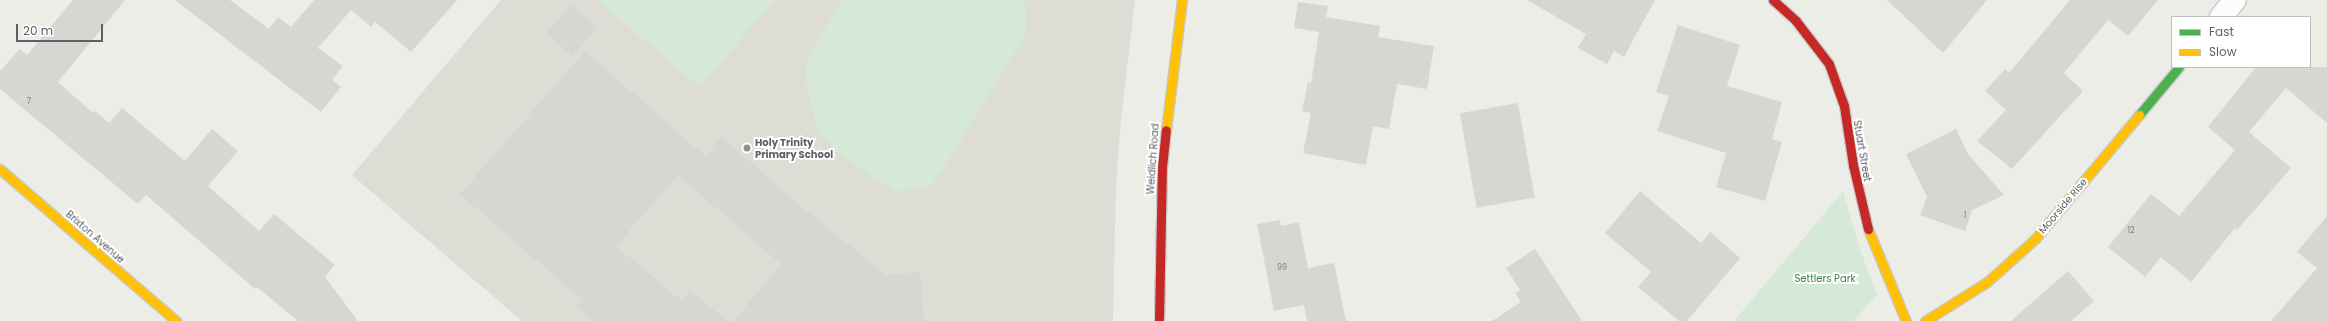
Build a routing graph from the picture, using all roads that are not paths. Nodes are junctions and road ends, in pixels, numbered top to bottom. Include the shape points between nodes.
1 (1182, 0) edge
2 (1774, 0) edge
3 (2235, 0) edge
4 (2222, 16) edge
5 (2178, 68) edge
6 (0, 169) edge
7 (176, 321) edge
8 (1159, 321) edge
9 (1906, 321) edge
10 (1925, 321) edge

1 - 8 street, Weidlich Road via 1174,49 1162,167
2 - 9 street, Stuart Street via 1816,43 1836,81 1844,106 1867,228
3 - 4 street
5 - 10 street, Moorside Rise via 2035,239 1987,282
6 - 7 street, Brixton Avenue

